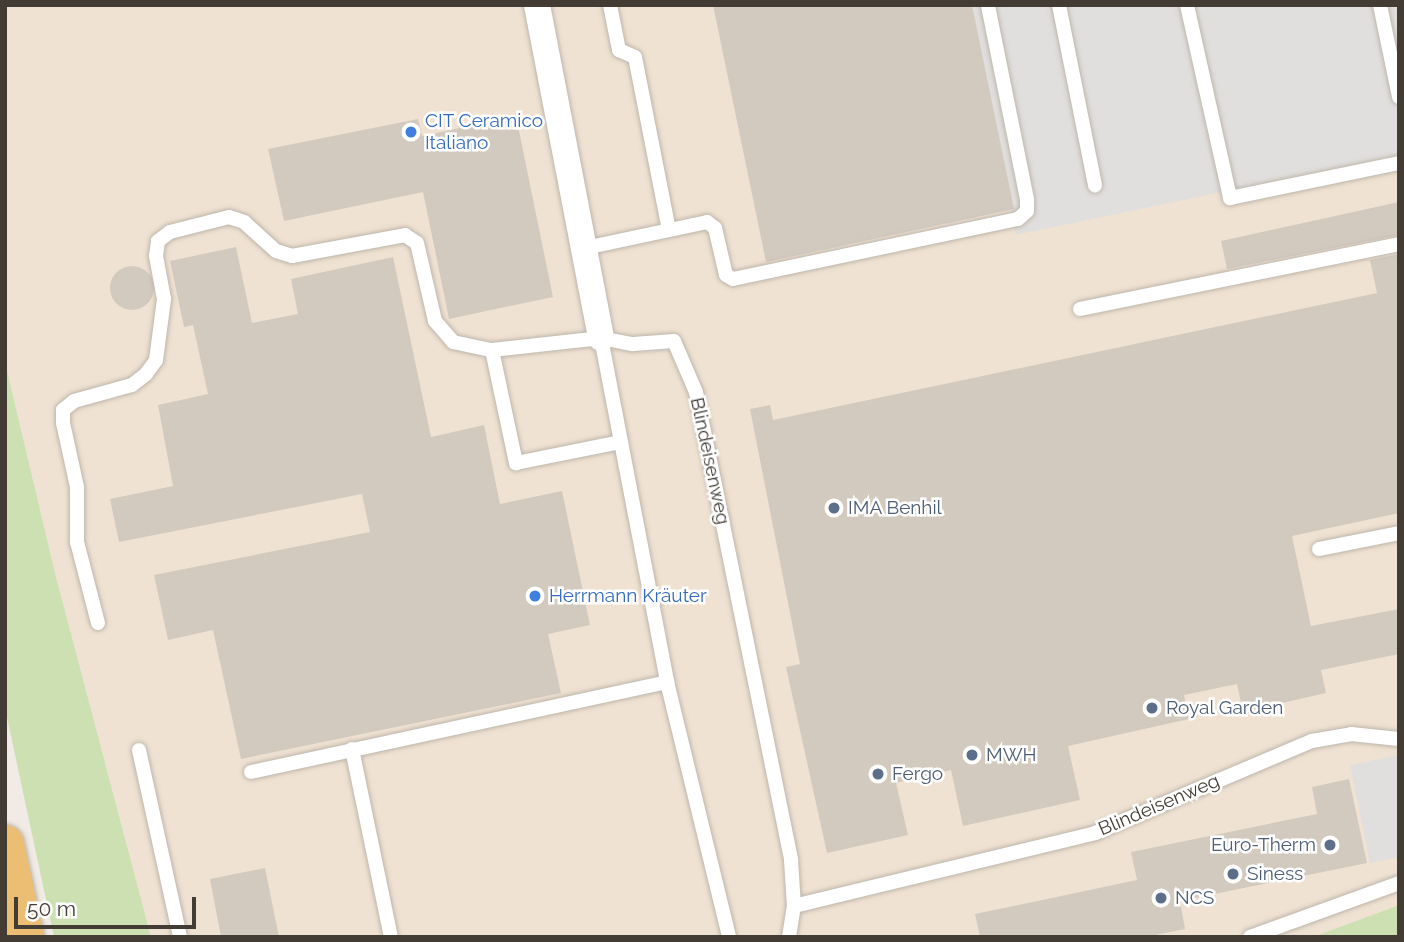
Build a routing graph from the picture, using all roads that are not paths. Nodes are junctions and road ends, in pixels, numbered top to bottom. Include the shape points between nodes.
1 (537, 5) edge
2 (610, 5) edge
3 (988, 5) edge
4 (1059, 5) edge
5 (1187, 5) edge
6 (1380, 5) edge
7 (1399, 97) edge
8 (1399, 163) edge
9 (1095, 185) dead end
10 (669, 230) junction
11 (1399, 244) edge
12 (585, 248) junction
13 (1080, 309) dead end
14 (601, 338) junction
15 (492, 349) junction
16 (620, 442) junction
17 (1399, 533) edge
18 (1319, 550) dead end
19 (98, 622) dead end
20 (667, 682) junction
21 (1399, 739) edge
22 (352, 749) junction
23 (139, 750) dead end
24 (251, 772) dead end
25 (5, 844) edge
26 (1399, 883) edge
27 (794, 906) junction
28 (25, 937) edge
29 (180, 937) edge
30 (391, 937) edge
31 (729, 937) edge
32 (789, 937) edge
33 (1250, 937) edge

1 - 12 street
2 - 10 lane via 619,50 635,57
3 - 10 lane via 1027,199 1027,211 1018,219 733,279 726,275 716,229 707,222
4 - 9 lane
5 - 8 lane via 1230,198
6 - 7 lane
10 - 12 lane
11 - 13 lane
12 - 14 street
14 - 15 lane
14 - 16 lane
14 - 27 lane, Blindeisenweg via 633,344 674,341 696,391 791,860
15 - 16 lane via 516,463
15 - 19 lane via 453,342 435,321 417,243 405,235 292,256 276,251 244,222 229,217 170,232 158,241 156,256 164,299 156,360 132,385 75,401 63,410 77,487 77,542
16 - 20 lane
17 - 18 lane
20 - 22 lane
20 - 31 lane
21 - 27 lane, Blindeisenweg via 1351,734 1312,741 1095,833
22 - 24 lane
22 - 30 lane
23 - 29 lane
25 - 28 highway
26 - 33 lane
27 - 32 lane, Blindeisenweg

